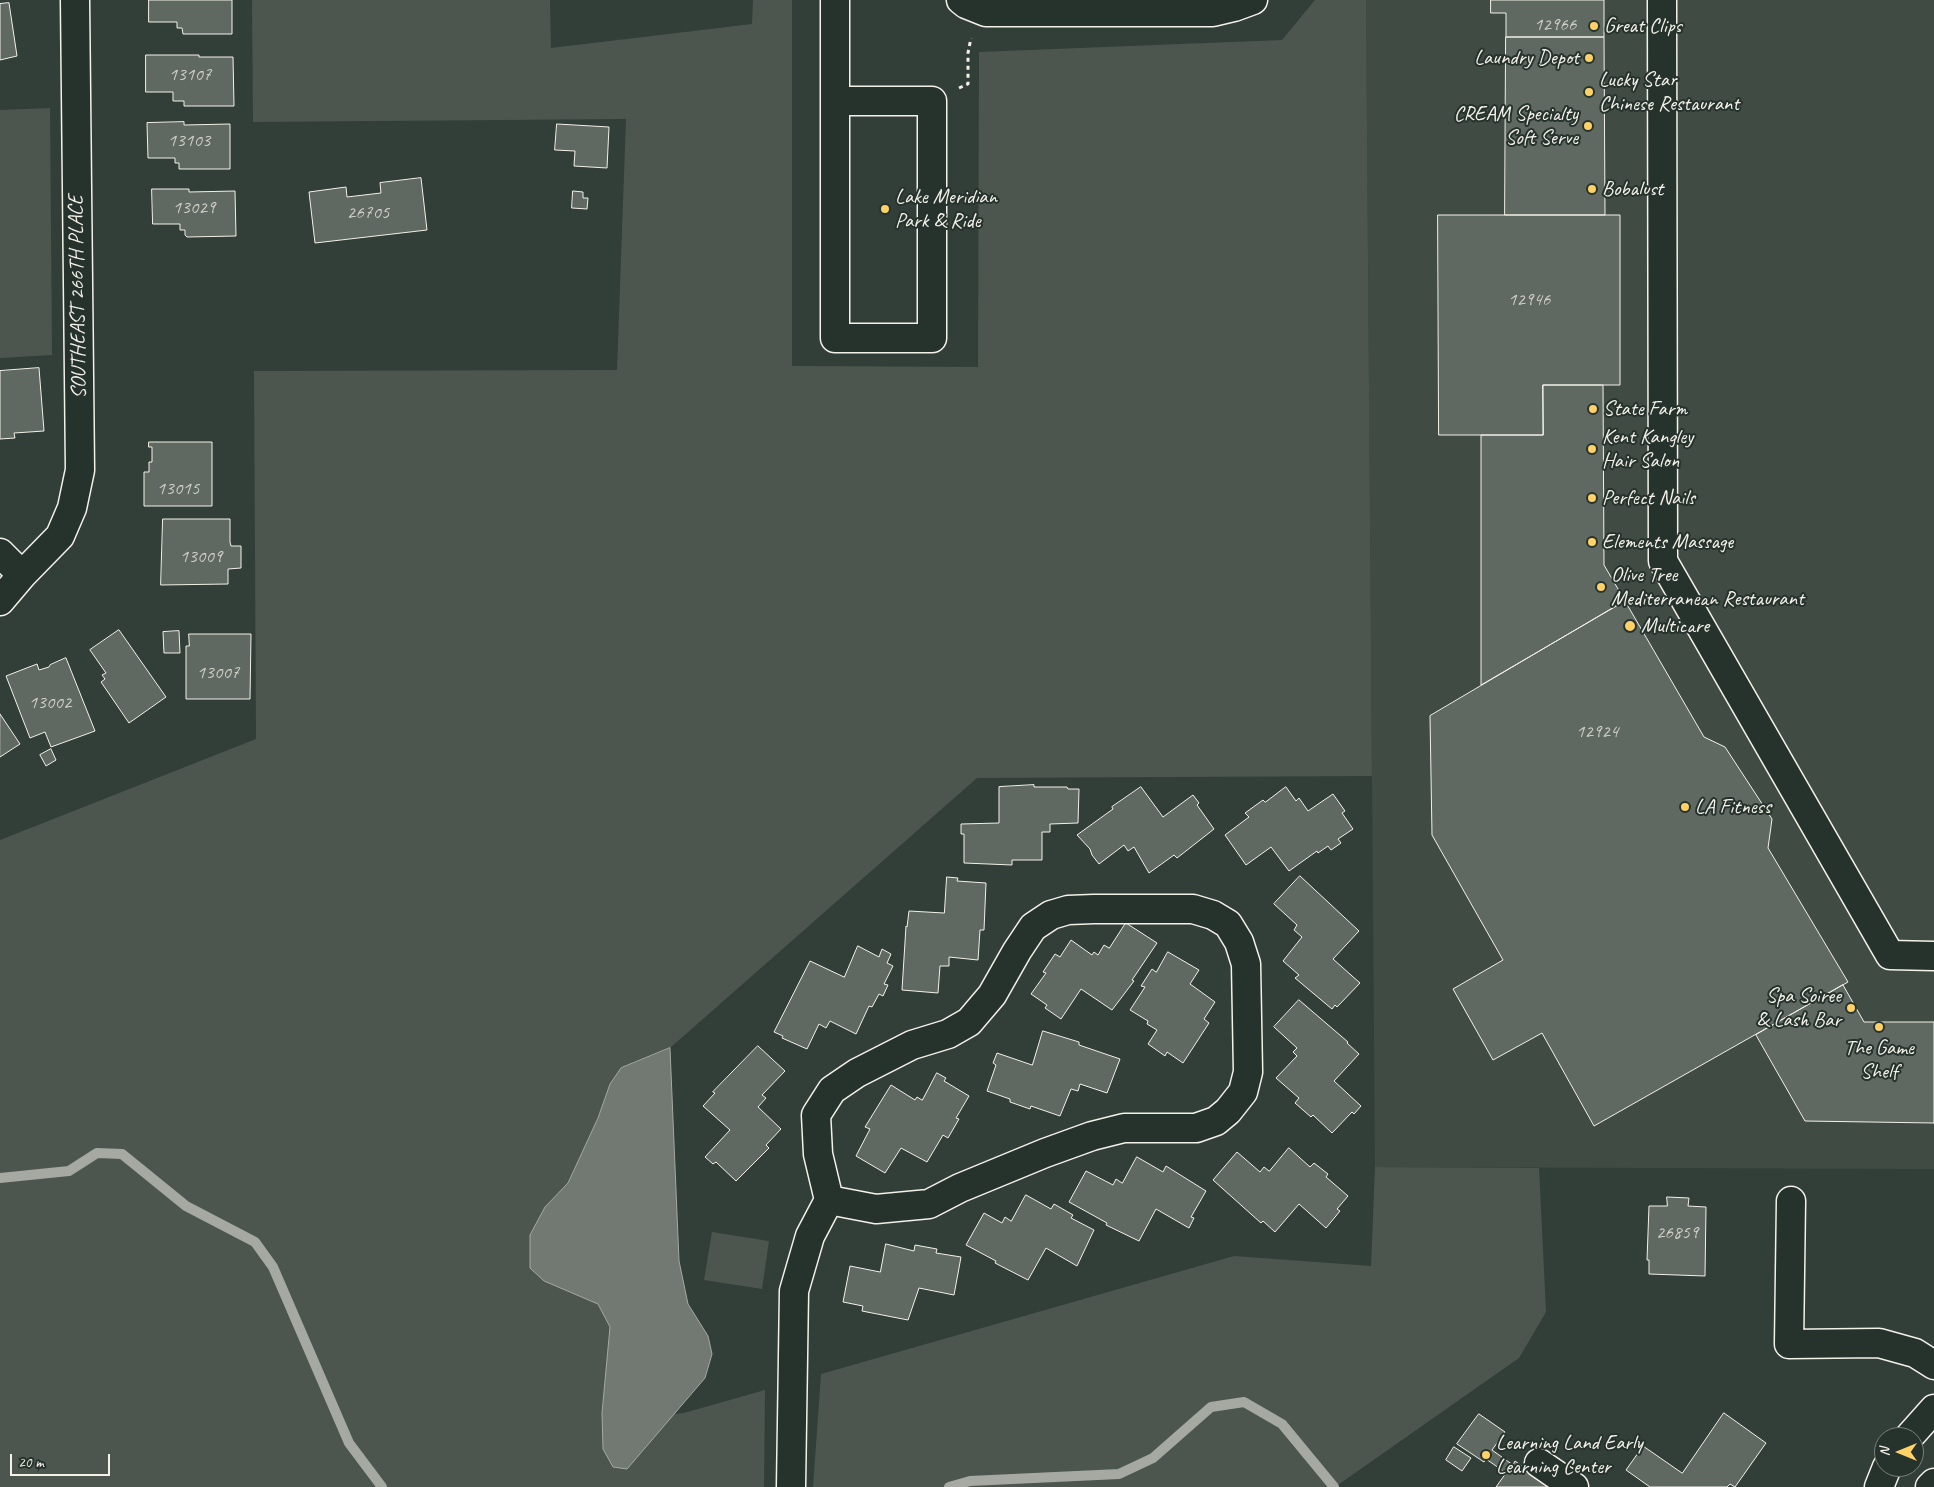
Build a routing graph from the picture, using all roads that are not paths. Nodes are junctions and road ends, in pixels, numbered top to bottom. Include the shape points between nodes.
1 (75, 0) edge
2 (835, 0) edge
3 (1253, 0) edge
4 (1662, 0) edge
5 (970, 5) edge
6 (835, 101) junction
7 (0, 553) edge
8 (22, 575) junction
9 (0, 601) edge
10 (1934, 956) edge
11 (829, 1200) junction
12 (1791, 1201) dead end
13 (1934, 1365) edge
14 (1934, 1408) edge
15 (1918, 1427) edge
16 (1539, 1463) dead end
17 (1934, 1483) edge
18 (791, 1487) edge
19 (1574, 1487) edge
20 (1930, 1487) edge

1 - 8 street, SOUTHEAST 266TH PLACE via 80,470 72,508 60,536
2 - 6 street
3 - 5 street via 1213,12 986,12
4 - 10 street via 1663,561 1890,955
6 - 6 street via 835,338 932,338 932,101
7 - 8 street
8 - 9 street, SOUTHEAST 266TH PLACE
11 - 11 street via 818,1154 816,1115 832,1090 857,1073 912,1045 948,1034 969,1022 992,995 1033,927 1050,915 1068,910 1193,909 1228,924 1239,942 1246,964 1248,1072 1243,1092 1216,1121 1196,1128 1124,1128 1092,1136 969,1184 929,1204 876,1209
11 - 18 street via 810,1236 794,1291
12 - 13 street via 1789,1344 1879,1343 1915,1353
14 - 15 street
16 - 19 street
17 - 20 street

